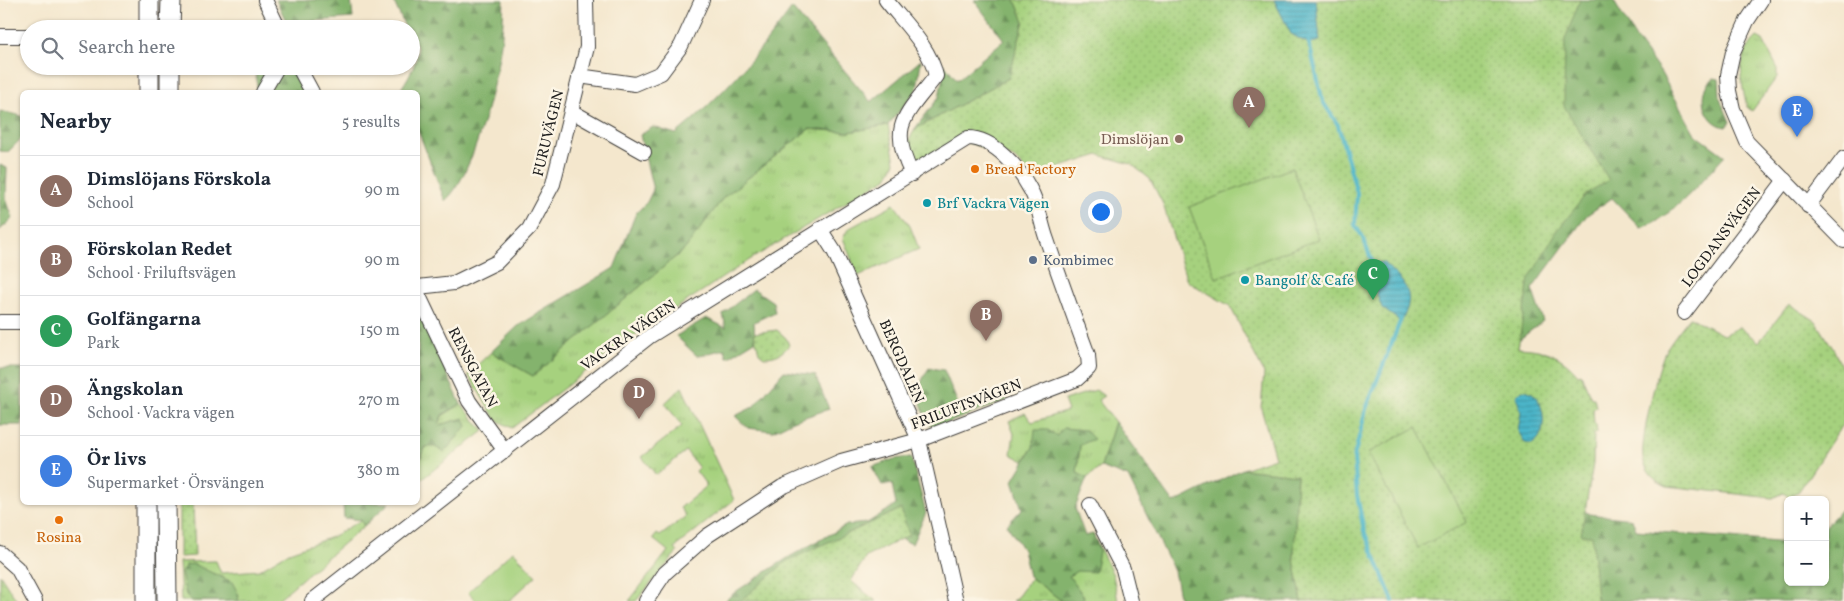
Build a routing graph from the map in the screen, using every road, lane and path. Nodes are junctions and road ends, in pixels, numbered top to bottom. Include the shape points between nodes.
1 (149, 0) edge
2 (171, 0) edge
3 (265, 0) edge
4 (586, 0) edge
5 (702, 0) edge
6 (886, 0) edge
7 (1761, 0) edge
8 (149, 20) edge
9 (170, 20) edge
10 (275, 20) edge
11 (0, 36) edge
12 (20, 36) edge
13 (149, 75) edge
14 (170, 75) edge
15 (273, 75) edge
16 (303, 75) edge
17 (579, 76) junction
18 (264, 89) edge
19 (149, 90) edge
20 (170, 90) edge
21 (311, 90) edge
22 (571, 111) junction
23 (987, 142) joint
24 (644, 152) dead end
25 (1844, 158) edge
26 (912, 174) junction
27 (1785, 180) junction
28 (1808, 206) junction
29 (820, 229) junction
30 (1844, 241) edge
31 (420, 288) edge
32 (420, 298) edge
33 (1684, 313) dead end
34 (0, 322) edge
35 (20, 322) edge
36 (919, 440) junction
37 (505, 451) junction
38 (146, 505) edge
39 (166, 505) edge
40 (1090, 505) dead end
41 (0, 553) edge
42 (35, 601) edge
43 (146, 601) edge
44 (167, 601) edge
45 (312, 601) edge
46 (646, 601) edge
47 (956, 601) edge
48 (1131, 601) edge

1 - 8 street
2 - 9 street
3 - 10 street
4 - 17 street, FURUVÄGEN via 586,47
5 - 17 street via 682,46 661,73 635,84
6 - 26 street via 923,47 933,63 936,76 900,126 900,146
7 - 27 street via 1733,52 1728,91 1747,142
11 - 12 street
13 - 19 street
14 - 20 street
15 - 18 street
16 - 21 street
17 - 22 street, FURUVÄGEN
22 - 24 street
22 - 31 street, FURUVÄGEN via 553,184 529,228 497,262 454,283
23 - 26 street, VACKRA VÄGEN via 968,138
23 - 36 street, FRILUFTSVÄGEN via 1010,162 1031,190 1088,355 1089,368 1076,379
25 - 28 street
26 - 29 street, VACKRA VÄGEN
27 - 28 street
27 - 33 street, LOGDANSVÄGEN
28 - 30 street
29 - 36 street, BERGDALEN via 834,251
29 - 37 street, VACKRA VÄGEN via 650,336
32 - 37 street, RENSGATAN via 469,401
34 - 35 street
36 - 46 street, FRILUFTSVÄGEN via 841,462 782,487 707,536 665,573
36 - 47 street, BERGDALEN
37 - 45 street, VACKRA VÄGEN
38 - 43 street
39 - 44 street
40 - 48 street via 1123,569
41 - 42 street via 17,568

